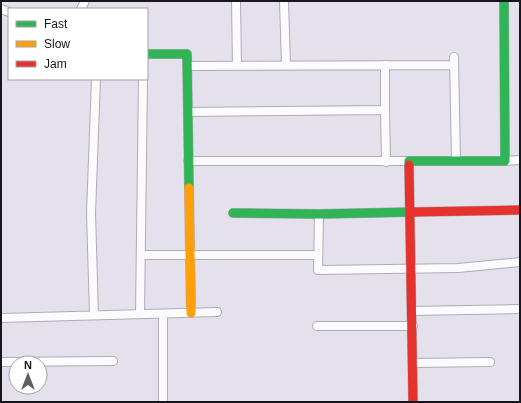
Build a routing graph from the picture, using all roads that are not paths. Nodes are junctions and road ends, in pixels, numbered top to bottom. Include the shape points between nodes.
1 (236, 1) edge
2 (284, 1) edge
3 (504, 1) edge
4 (148, 54) edge
5 (286, 65) junction
6 (385, 65) junction
7 (187, 66) junction
8 (237, 66) junction
9 (96, 80) edge
10 (142, 80) edge
11 (385, 110) junction
12 (188, 112) junction
13 (520, 160) edge
14 (188, 161) junction
15 (409, 161) junction
16 (456, 161) junction
17 (505, 161) junction
18 (386, 162) junction
19 (520, 210) edge
20 (411, 212) junction
21 (233, 213) dead end
22 (319, 214) junction
23 (141, 255) junction
24 (190, 255) junction
25 (318, 255) junction
26 (520, 262) edge
27 (411, 269) junction
28 (520, 309) edge
29 (412, 311) junction
30 (217, 312) dead end
31 (191, 313) junction
32 (140, 314) junction
33 (163, 314) junction
34 (94, 315) junction
35 (1, 318) edge
36 (317, 326) dead end
37 (412, 326) junction
38 (113, 361) dead end
39 (1, 362) edge
40 (490, 362) dead end
41 (413, 363) junction
42 (163, 402) edge
43 (413, 402) edge

1 - 8 street
2 - 5 street
3 - 17 street
4 - 7 street via 187,54
5 - 6 street
5 - 8 street
6 - 11 street
6 - 16 street via 454,61
7 - 8 street
7 - 12 street
9 - 34 street via 91,213
10 - 23 street
11 - 12 street
11 - 18 street
12 - 14 street
13 - 17 street
14 - 18 street
14 - 24 street
15 - 16 street
15 - 18 street
15 - 20 street
16 - 17 street
19 - 20 street
20 - 22 street
20 - 27 street
21 - 22 street
22 - 25 street
23 - 24 street
23 - 32 street
24 - 25 street
24 - 31 street
25 - 27 street via 318,270
26 - 27 street via 458,268
27 - 29 street
28 - 29 street
29 - 37 street
30 - 31 street
31 - 33 street
32 - 33 street
32 - 34 street
33 - 42 street
34 - 35 street
36 - 37 street
37 - 41 street
38 - 39 street
40 - 41 street
41 - 43 street

